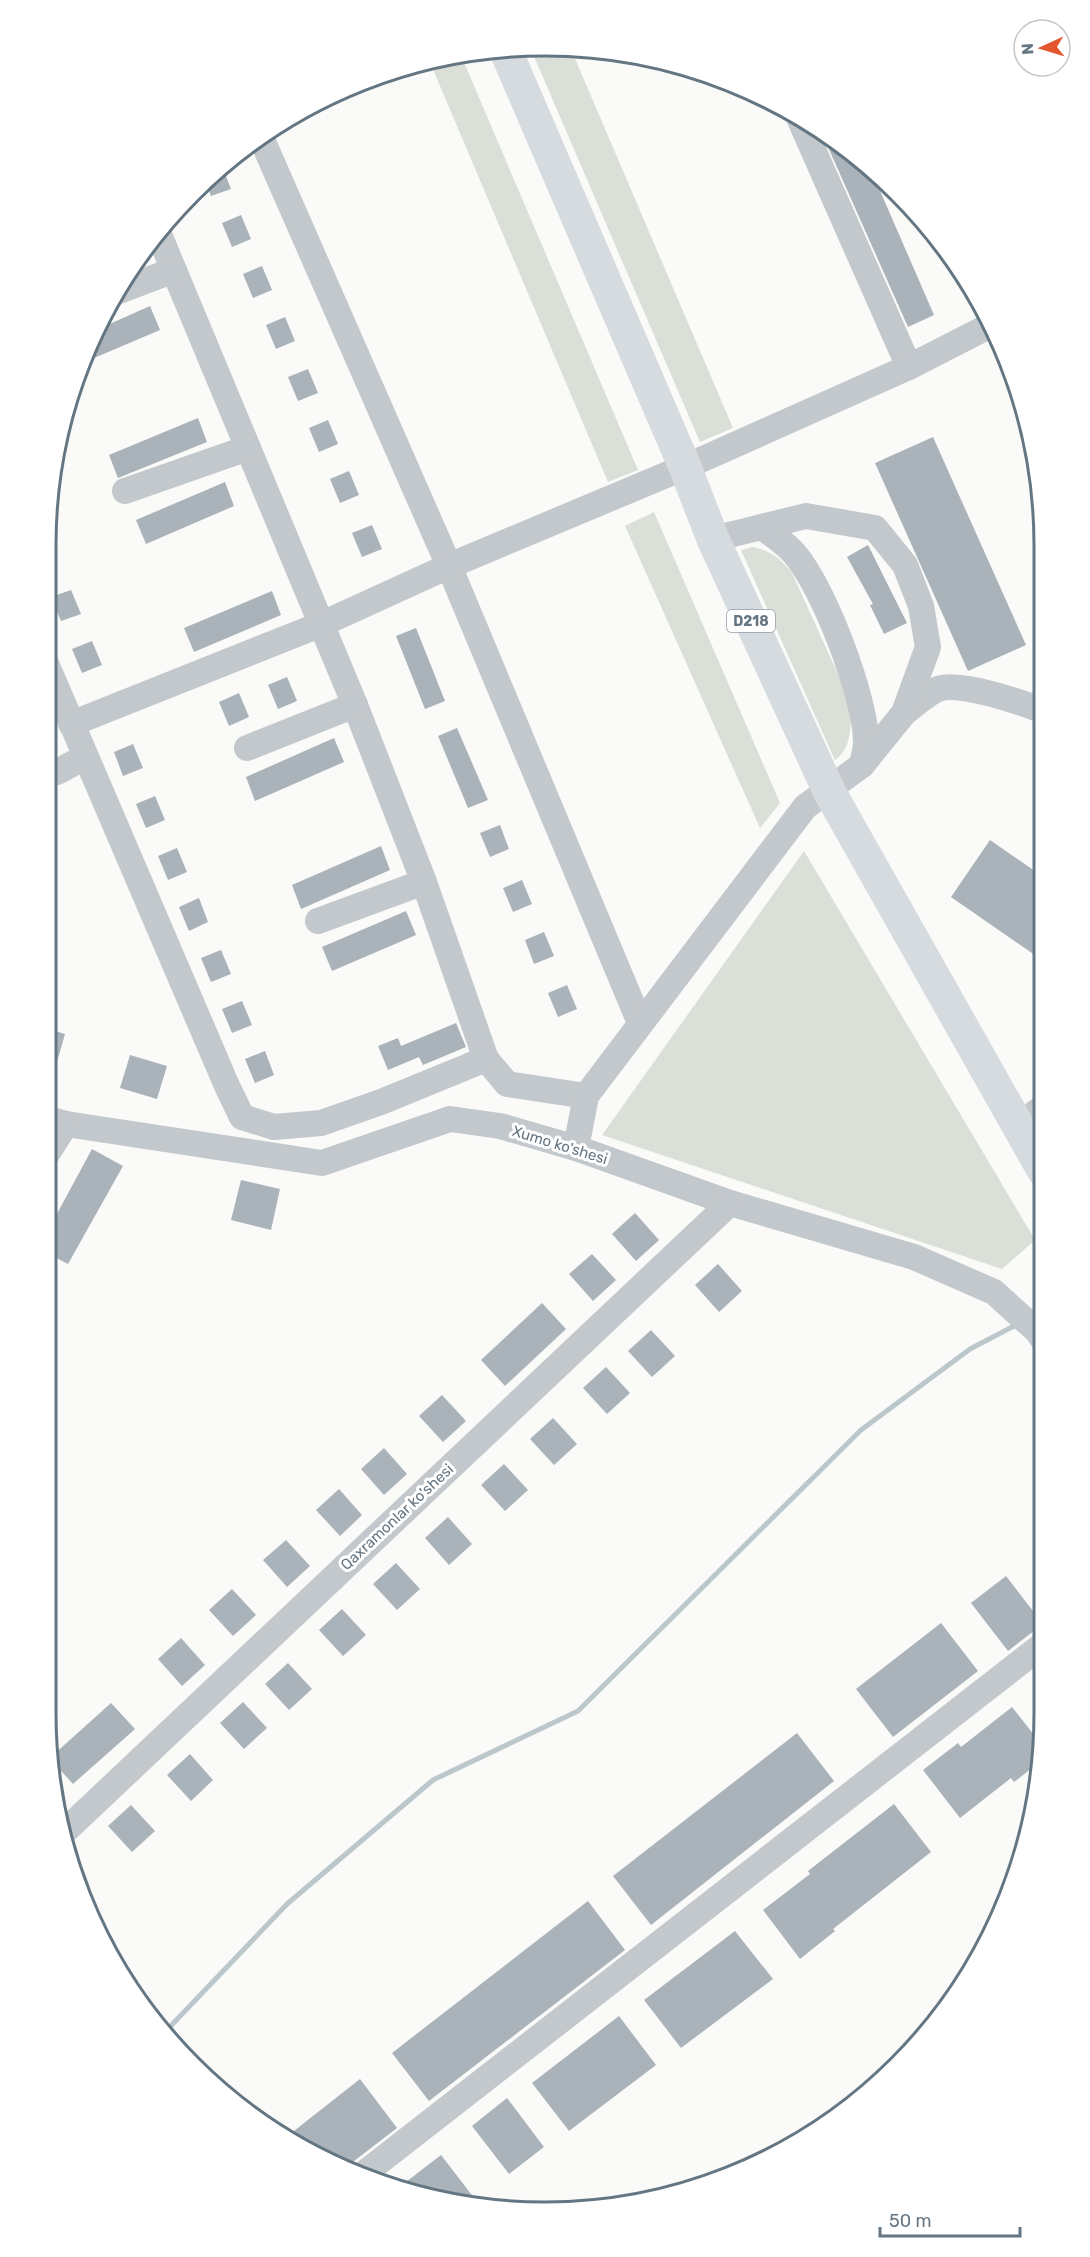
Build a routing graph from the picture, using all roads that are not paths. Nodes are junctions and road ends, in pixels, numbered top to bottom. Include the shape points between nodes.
1 (509, 57) edge
2 (804, 130) edge
3 (264, 144) edge
4 (162, 241) edge
5 (174, 270) junction
6 (129, 287) edge
7 (984, 328) edge
8 (909, 367) junction
9 (248, 448) junction
10 (685, 467) junction
11 (125, 491) dead end
12 (762, 526) junction
13 (713, 538) junction
14 (449, 566) junction
15 (322, 624) junction
16 (56, 688) edge
17 (355, 705) junction
18 (1034, 707) edge
19 (904, 713) junction
20 (71, 724) junction
21 (247, 748) dead end
22 (85, 757) junction
23 (862, 765) junction
24 (56, 772) edge
25 (829, 791) junction
26 (424, 882) junction
27 (318, 921) dead end
28 (640, 1023) junction
29 (486, 1059) junction
30 (586, 1096) junction
31 (1030, 1116) edge
32 (56, 1121) edge
33 (1034, 1133) edge
34 (576, 1148) junction
35 (730, 1203) junction
36 (1034, 1328) edge
37 (1034, 1652) edge
38 (69, 1827) edge
39 (370, 2169) edge

1 - 10 main road, D218
2 - 8 street
3 - 14 street
4 - 5 street
5 - 6 street
5 - 9 street
7 - 8 street
8 - 10 street
9 - 11 street
9 - 15 street
10 - 13 main road, D218
10 - 14 street
12 - 13 street
12 - 19 street via 806,516 875,528 905,565 921,606 928,647
12 - 23 street via 791,550 814,581 856,684 866,741
13 - 25 main road, D218
14 - 15 street
14 - 28 street
15 - 17 street
15 - 20 street
16 - 20 street
17 - 21 street
17 - 26 street
18 - 19 street via 960,687 938,689
19 - 23 street
20 - 22 street
22 - 24 street
22 - 29 street via 242,1117 274,1127 321,1123
23 - 25 street
25 - 28 street via 805,807
25 - 31 main road, D218
26 - 27 street
26 - 29 street
28 - 30 street
29 - 30 street via 507,1084
30 - 34 street
31 - 33 main road, D218
32 - 34 street, Xumo ko'shesi via 322,1163 450,1119 500,1126
34 - 35 street, Xumo ko'shesi
35 - 36 street, Xumo ko'shesi via 914,1257 994,1292
35 - 38 street, Qaxramonlar ko'shesi
37 - 39 street

